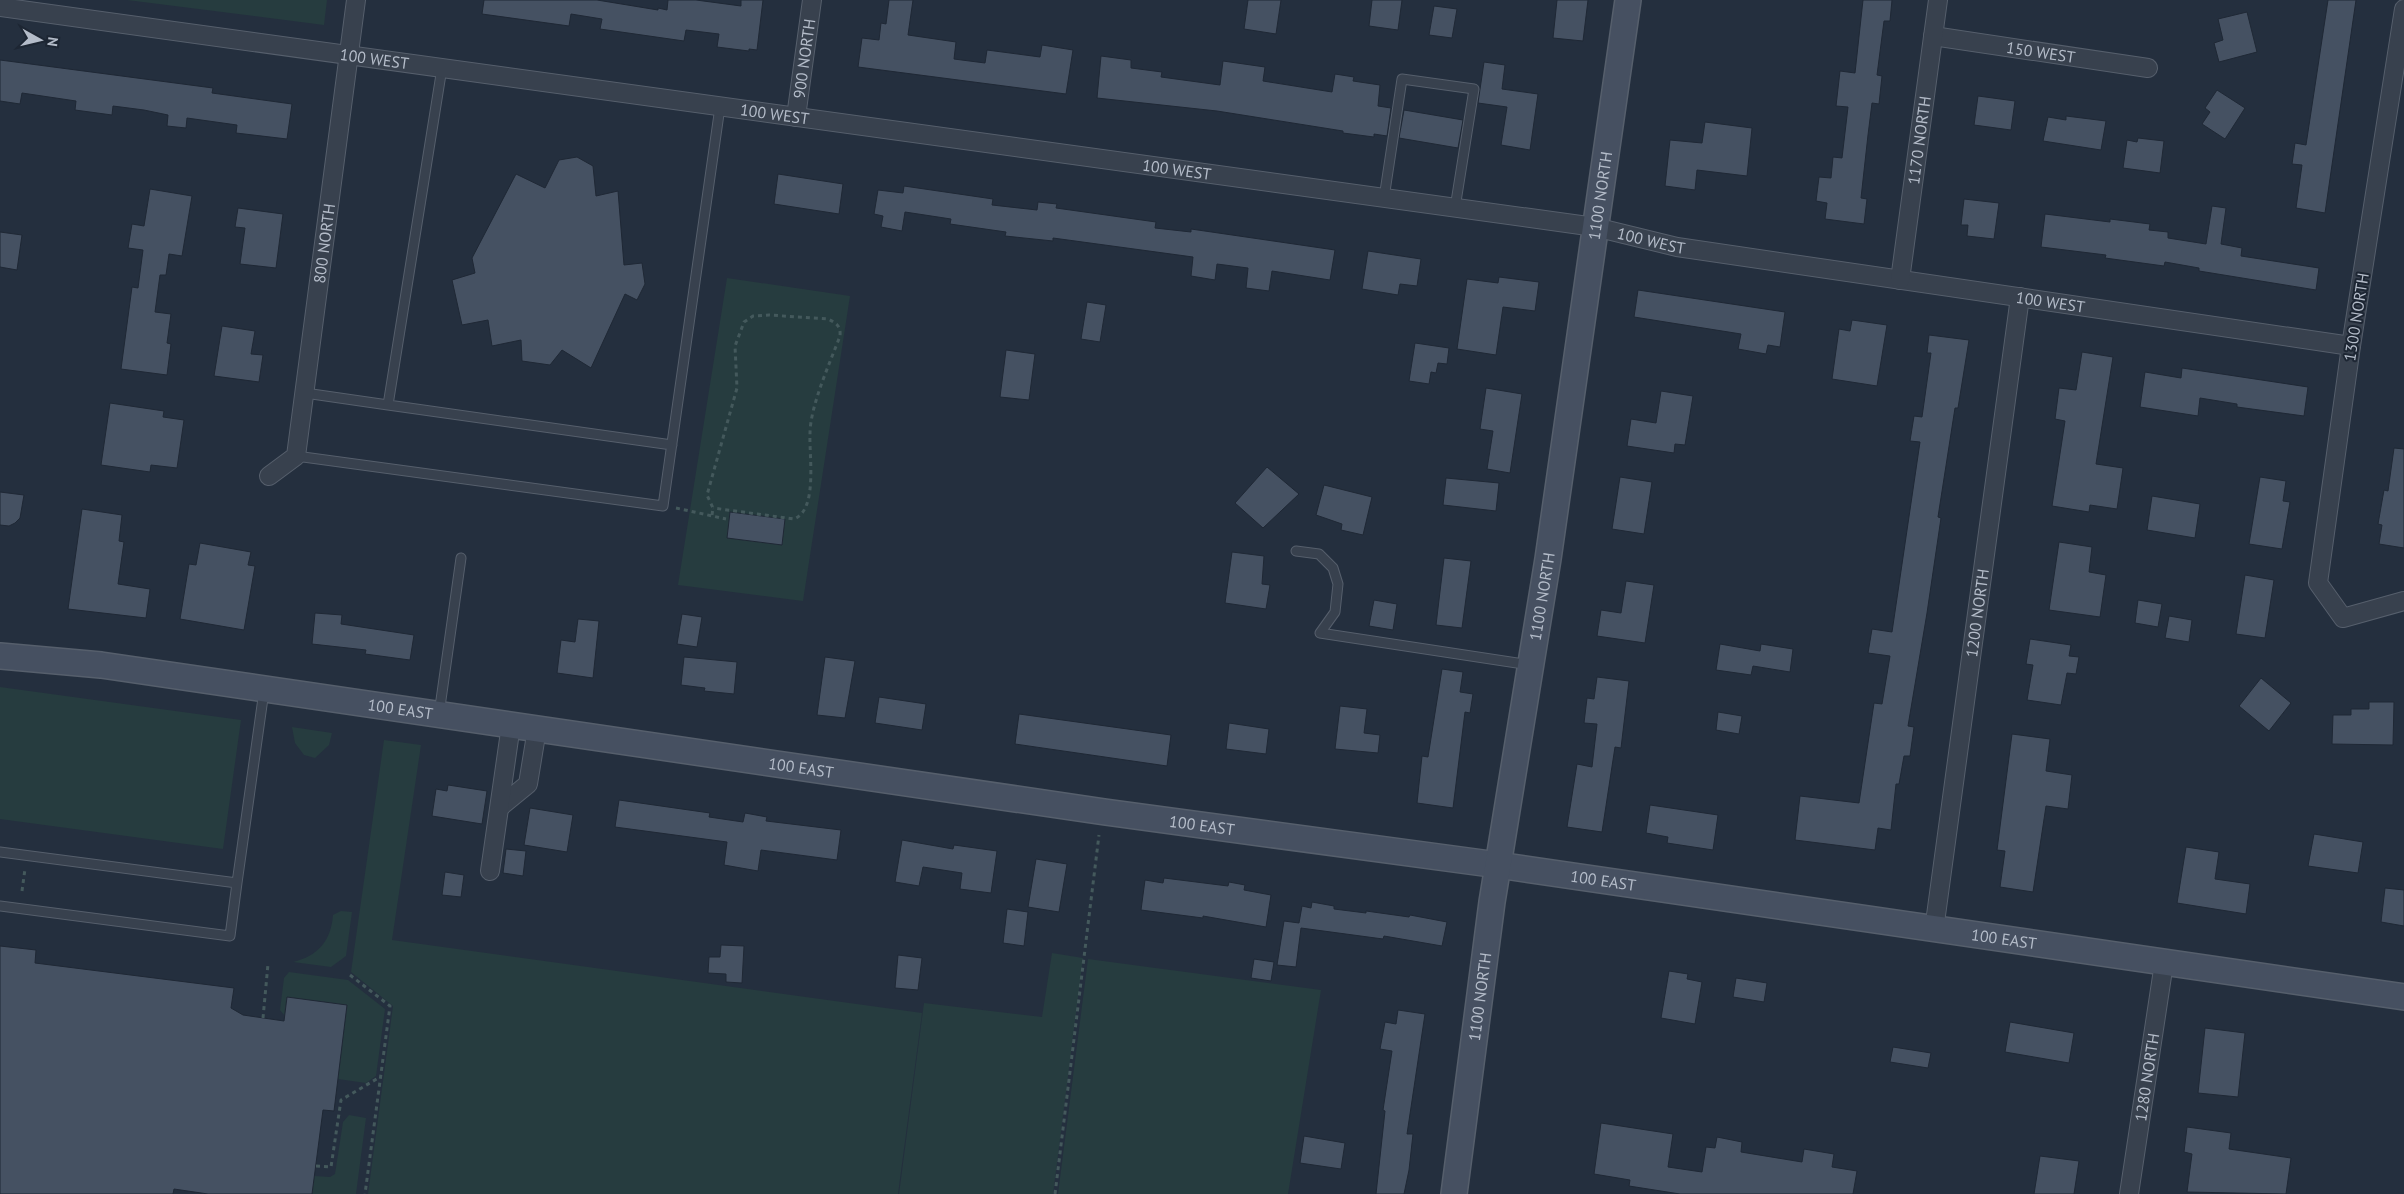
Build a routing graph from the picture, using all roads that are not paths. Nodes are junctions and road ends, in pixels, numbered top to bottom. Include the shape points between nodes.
1 (356, 0) edge
2 (812, 0) edge
3 (1628, 0) edge
4 (1938, 0) edge
5 (0, 7) edge
6 (2404, 9) edge
7 (1933, 36) junction
8 (348, 54) junction
9 (442, 68) junction
10 (2148, 68) dead end
11 (720, 107) junction
12 (796, 117) junction
13 (1384, 198) junction
14 (1454, 208) junction
15 (1595, 227) junction
16 (1900, 280) junction
17 (2020, 297) junction
18 (2351, 346) junction
19 (304, 394) junction
20 (388, 406) junction
21 (672, 445) junction
22 (296, 456) junction
23 (269, 476) dead end
24 (1296, 551) dead end
25 (461, 558) dead end
26 (2404, 601) edge
27 (0, 656) edge
28 (1530, 665) junction
29 (265, 689) junction
30 (439, 715) junction
31 (511, 725) junction
32 (537, 729) junction
33 (500, 807) junction
34 (0, 852) edge
35 (1498, 864) junction
36 (490, 871) dead end
37 (237, 883) junction
38 (0, 906) edge
39 (1934, 930) junction
40 (2164, 963) junction
41 (2404, 997) edge
42 (1454, 1194) edge
43 (2129, 1194) edge

1 - 8 street, 800 NORTH
2 - 12 street, 900 NORTH
3 - 15 main road, 1100 NORTH
4 - 7 street, 1170 NORTH
5 - 8 street, 100 WEST
6 - 18 street, 1300 NORTH
7 - 10 street, 150 WEST
7 - 16 street, 1170 NORTH
8 - 9 street, 100 WEST
8 - 19 street, 800 NORTH
9 - 11 street, 100 WEST
9 - 20 lane
11 - 12 street, 100 WEST
11 - 21 lane
12 - 13 street, 100 WEST
13 - 14 street, 100 WEST
13 - 14 lane via 1402,79 1474,89
14 - 15 street, 100 WEST
15 - 16 street, 100 WEST via 1677,247
15 - 28 main road, 1100 NORTH
16 - 17 street, 100 WEST
17 - 18 street, 100 WEST
17 - 39 street, 1200 NORTH
18 - 26 street, 1300 NORTH via 2318,582 2343,618
19 - 20 lane
19 - 22 street, 800 NORTH
20 - 21 lane
21 - 22 lane via 663,506
22 - 23 street
24 - 28 lane via 1319,554 1333,568 1338,584 1335,612 1320,633
25 - 30 lane
27 - 29 main road, 100 EAST via 101,665
28 - 35 main road, 1100 NORTH
29 - 30 main road, 100 EAST
29 - 37 lane
30 - 31 main road, 100 EAST
31 - 32 main road, 100 EAST
31 - 33 street
32 - 33 street via 528,784
32 - 35 main road, 100 EAST via 1095,810
33 - 36 street
34 - 37 lane
35 - 39 main road, 100 EAST
35 - 42 main road, 1100 NORTH
37 - 38 lane via 230,936
39 - 40 main road, 100 EAST
40 - 41 main road, 100 EAST
40 - 43 street, 1280 NORTH

